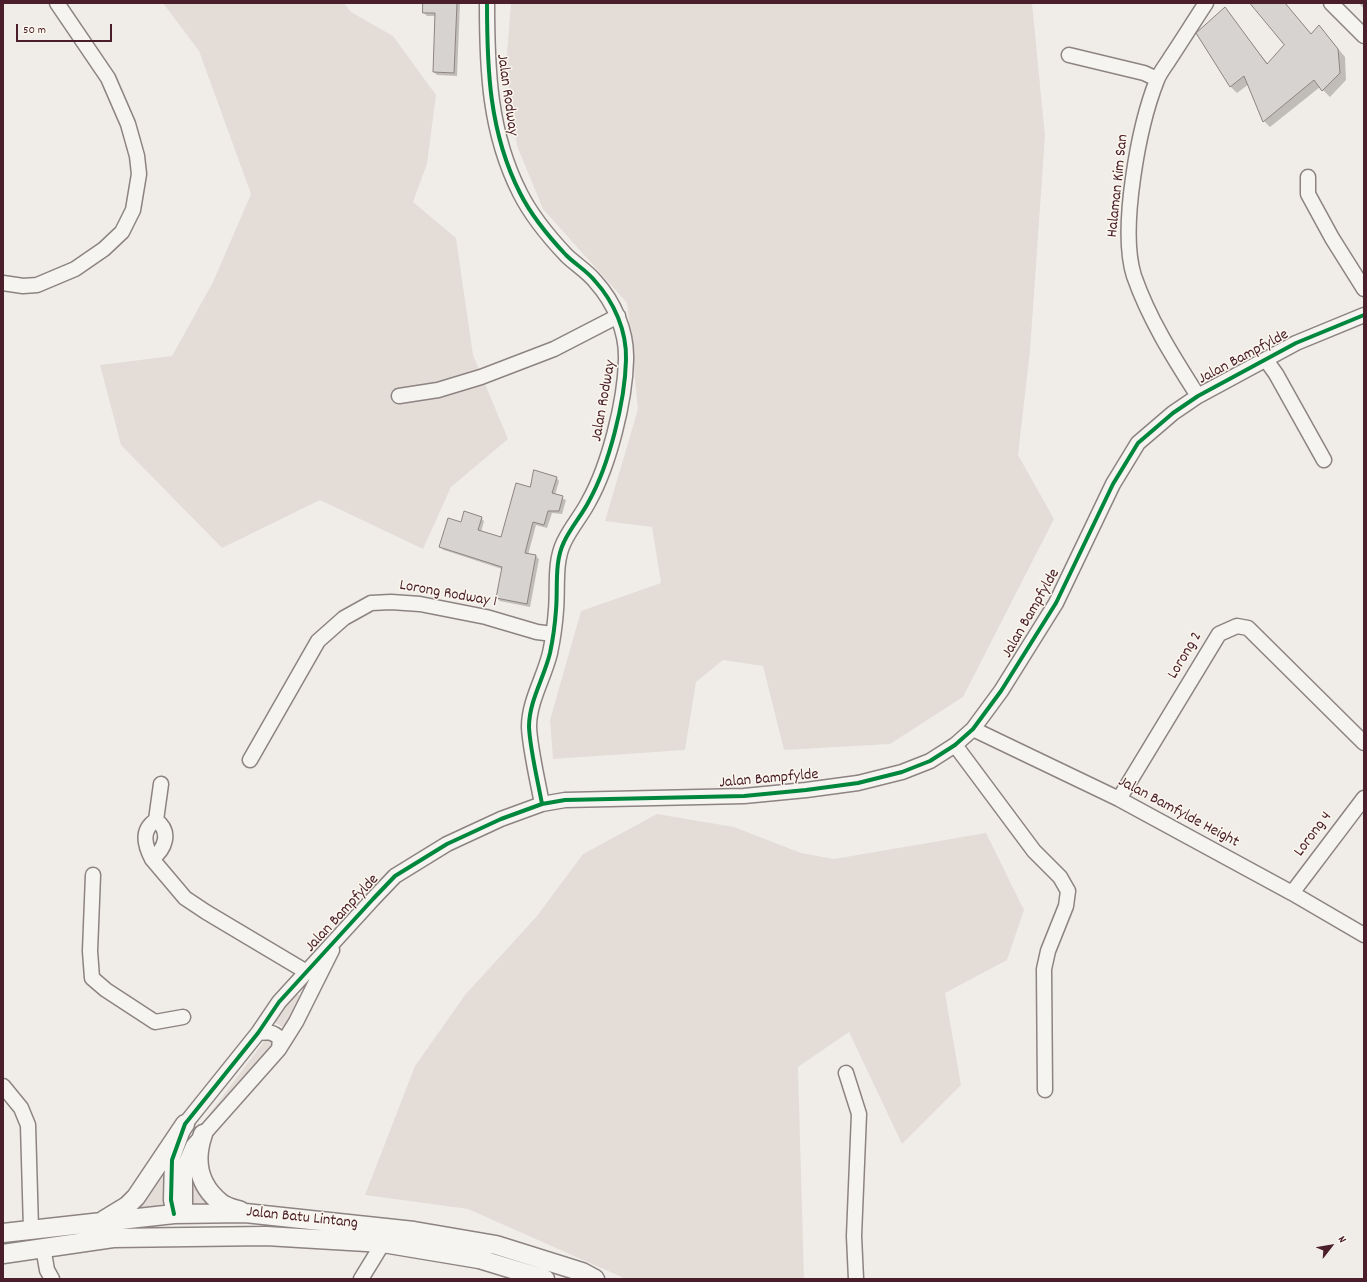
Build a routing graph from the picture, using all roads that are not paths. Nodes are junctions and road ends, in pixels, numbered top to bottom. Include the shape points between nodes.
1 (57, 3) edge
2 (488, 3) edge
3 (1206, 3) edge
4 (1331, 3) edge
5 (1364, 36) edge
6 (1069, 56) dead end
7 (1157, 79) junction
8 (1308, 177) dead end
9 (3, 283) edge
10 (1364, 289) edge
11 (1364, 315) edge
12 (618, 316) junction
13 (1266, 360) junction
14 (398, 396) dead end
15 (1198, 396) junction
16 (1324, 460) dead end
17 (553, 634) junction
18 (973, 729) junction
19 (1364, 743) edge
20 (955, 745) junction
21 (250, 760) dead end
22 (161, 784) dead end
23 (1364, 798) edge
24 (1119, 800) junction
25 (542, 804) junction
26 (156, 820) junction
27 (152, 859) junction
28 (93, 875) dead end
29 (1292, 893) junction
30 (1364, 935) edge
31 (337, 939) junction
32 (305, 971) junction
33 (183, 1018) dead end
34 (258, 1033) junction
35 (279, 1049) junction
36 (846, 1073) dead end
37 (3, 1086) edge
38 (1045, 1090) dead end
39 (185, 1124) junction
40 (203, 1134) junction
41 (245, 1213) junction
42 (179, 1218) junction
43 (96, 1224) junction
44 (31, 1229) junction
45 (3, 1233) edge
46 (237, 1235) junction
47 (113, 1238) junction
48 (383, 1243) junction
49 (43, 1247) junction
50 (3, 1254) edge
51 (52, 1279) edge
52 (362, 1279) edge
53 (545, 1279) edge
54 (595, 1279) edge
55 (856, 1279) edge

1 - 9 street via 108,78 128,124 139,174 133,210 122,232 104,249 75,268 37,284 23,286
2 - 12 street, Jalan Rodway via 487,62 496,129 506,162 520,194 539,223 566,255 595,281
3 - 7 street, Halaman Kim San
4 - 5 street
6 - 7 street via 1144,73
7 - 15 street, Halaman Kim San via 1137,144 1129,246 1134,274 1160,336
8 - 10 street via 1308,194
11 - 13 street, Jalan Bampfylde via 1296,343
12 - 14 street via 554,349 481,377 438,390
12 - 17 street, Jalan Rodway via 626,359 620,406 603,472 589,502 563,543 557,568
13 - 15 street, Jalan Bampfylde
13 - 16 street
15 - 18 street, Jalan Bampfylde via 1173,413 1138,443 1112,484 1056,603 1001,691
17 - 21 street, Lorong Rodway 1 via 420,604 371,603 344,618 318,641
17 - 25 street, Jalan Rodway via 550,654 530,711 529,729
18 - 20 street, Jalan Bampfylde
18 - 24 street, Jalan Bamfylde Height
19 - 24 street, Lorong 2 via 1248,628 1237,626 1219,634
20 - 25 street, Jalan Bampfylde via 930,761 902,772 858,783 744,796 565,800
20 - 38 street via 1034,851 1060,877 1068,891 1066,906 1048,951 1044,969
22 - 26 street
23 - 29 street, Lorong 4
24 - 29 street, Jalan Bamfylde Height
25 - 31 street, Jalan Bampfylde via 448,844 396,876
26 - 27 street via 145,832 146,844
26 - 27 street via 164,829 166,841 162,850
27 - 32 street via 190,901
28 - 33 street via 90,951 92,978 155,1022
29 - 30 street, Jalan Bamfylde Height
31 - 32 street, Jalan Bampfylde
31 - 35 street, Jalan Bampfylde via 296,1022
32 - 34 street, Jalan Bampfylde
34 - 35 street via 275,1034 280,1040
34 - 39 street, Jalan Bampfylde
35 - 40 street, Jalan Bampfylde
36 - 55 street via 860,1114 854,1236
37 - 44 street via 21,1108 28,1125
39 - 42 street, Jalan Bampfylde via 172,1160 171,1194
39 - 43 main road via 136,1197 116,1214
40 - 41 main road via 197,1160 201,1178 222,1204
40 - 42 street, Jalan Bampfylde via 185,1165
41 - 42 main road, Jalan Batu Lintang
41 - 54 main road, Jalan Batu Lintang via 414,1231 496,1246 582,1272
42 - 43 main road, Jalan Batu Lintang
42 - 46 main road via 191,1232
42 - 47 main road via 165,1231
43 - 44 main road, Jalan Batu Lintang
44 - 45 main road, Jalan Batu Lintang
46 - 47 main road, Jalan Batu Lintang
46 - 48 main road, Jalan Batu Lintang
47 - 49 main road, Jalan Batu Lintang
48 - 52 street
48 - 53 main road, Jalan Batu Lintang via 479,1259
49 - 50 main road, Jalan Batu Lintang
49 - 51 street via 47,1270

